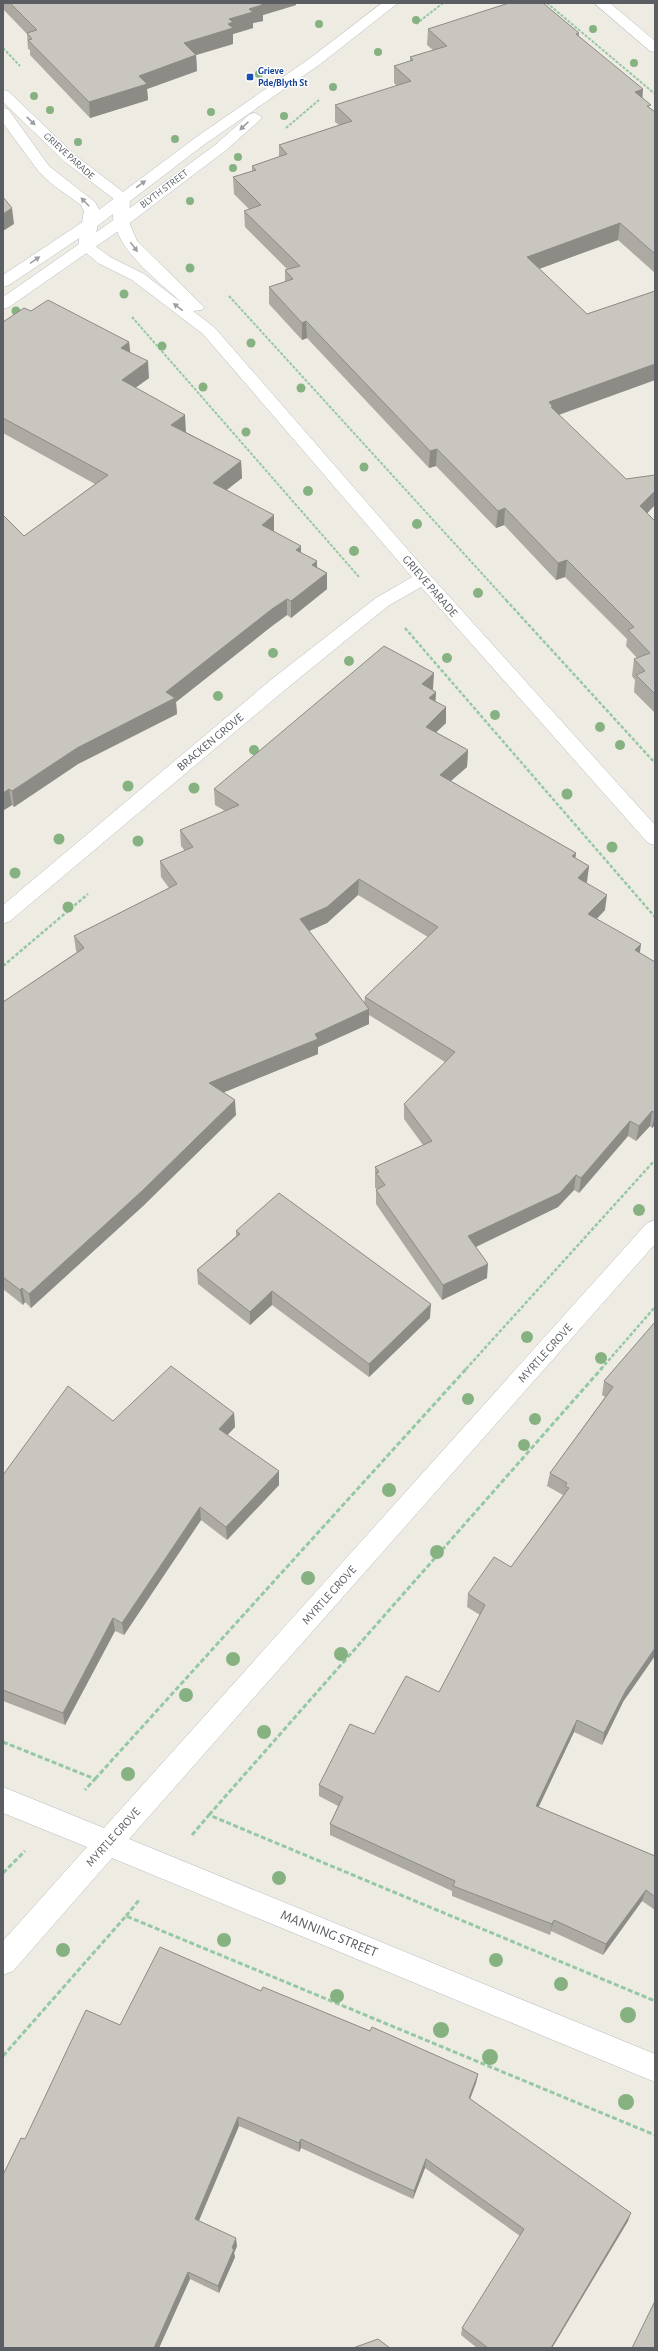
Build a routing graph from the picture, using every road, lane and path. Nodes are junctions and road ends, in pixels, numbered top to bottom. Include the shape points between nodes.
1 (391, 3) edge
2 (443, 3) edge
3 (547, 3) edge
4 (601, 3) edge
5 (412, 27) dead end
6 (3, 48) edge
7 (655, 48) edge
8 (314, 62) junction
9 (24, 71) dead end
10 (3, 94) edge
11 (655, 94) edge
12 (324, 97) dead end
13 (3, 112) edge
14 (284, 130) dead end
15 (122, 198) junction
16 (121, 222) junction
17 (90, 224) junction
18 (86, 246) junction
19 (3, 282) edge
20 (227, 294) dead end
21 (3, 304) edge
22 (128, 311) dead end
23 (209, 331) junction
24 (359, 577) dead end
25 (423, 578) junction
26 (403, 627) dead end
27 (655, 762) edge
28 (655, 838) edge
29 (94, 889) dead end
30 (3, 916) edge
31 (655, 918) edge
32 (3, 966) edge
33 (655, 1160) edge
34 (655, 1229) edge
35 (655, 1307) edge
36 (95, 1779) dead end
37 (3, 1800) edge
38 (209, 1815) junction
39 (107, 1844) junction
40 (165, 1868) junction
41 (126, 1916) junction
42 (3, 1961) edge
43 (655, 2001) edge
44 (3, 2056) edge
45 (655, 2068) edge
46 (655, 2135) edge

1 - 8 street, BLYTH STREET
2 - 5 path
3 - 11 path
4 - 7 street
6 - 9 path
15 -> 8 street, BLYTH STREET
8 -> 16 street, BLYTH STREET via 220,148
10 -> 15 street, GRIEVE PARADE via 70,159
12 - 14 path
17 -> 13 street, GRIEVE PARADE via 92,211 87,202 44,170
15 - 16 street, GRIEVE PARADE
15 - 17 street, BLYTH STREET
16 - 18 street, BLYTH STREET
16 -> 23 street, GRIEVE PARADE via 130,242 140,254 194,303
17 - 18 street, GRIEVE PARADE
19 -> 17 street, BLYTH STREET
18 - 21 street, BLYTH STREET
23 -> 18 street, GRIEVE PARADE via 138,277 102,258
20 - 27 path
22 - 24 path
23 - 25 street, GRIEVE PARADE
25 - 28 street, GRIEVE PARADE
25 - 30 street, BRACKEN GROVE via 382,602 279,684
26 - 31 path
29 - 32 path
33 - 36 path
34 - 39 street, MYRTLE GROVE
35 - 38 path
37 - 39 street, MANNING STREET
38 - 40 path
38 - 43 path
39 - 40 street, MANNING STREET
39 - 42 street, MYRTLE GROVE
40 - 41 path
40 - 45 street, MANNING STREET
41 - 44 path
41 - 46 path

